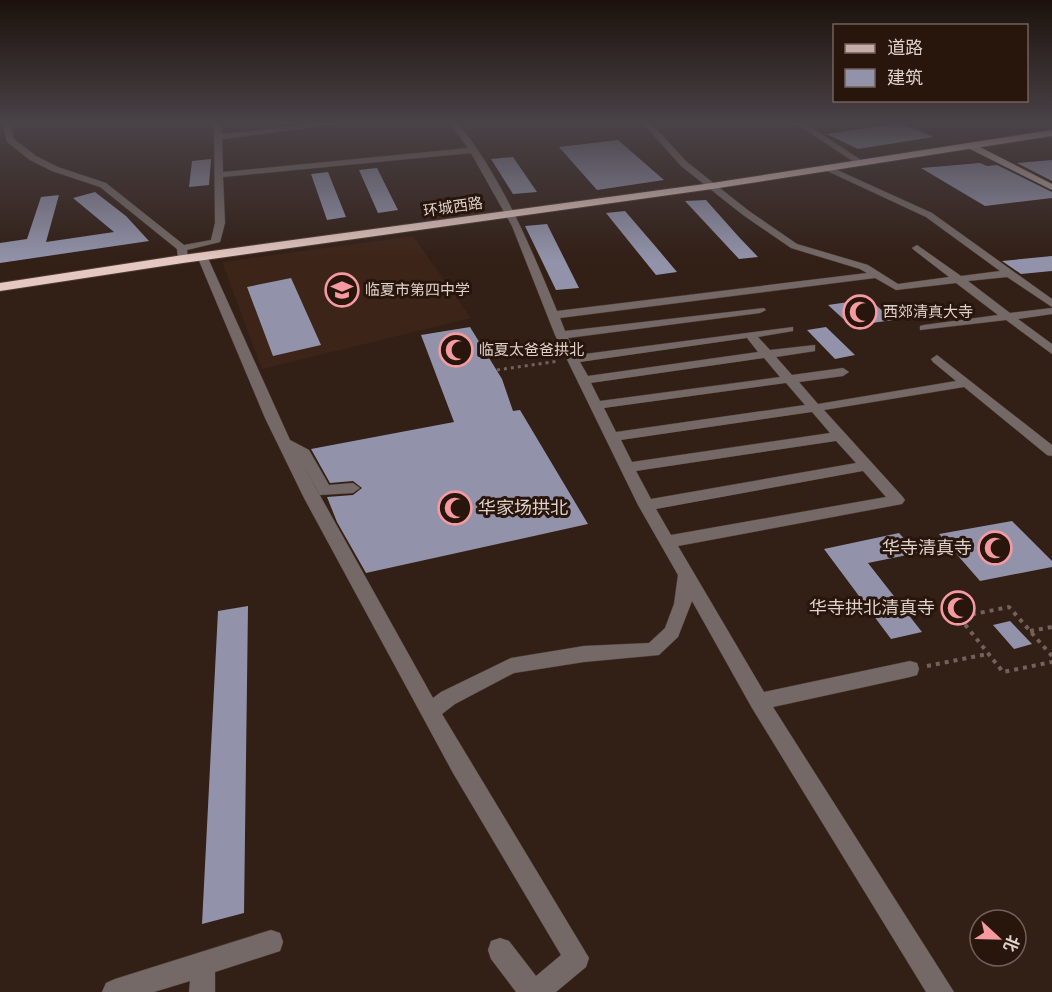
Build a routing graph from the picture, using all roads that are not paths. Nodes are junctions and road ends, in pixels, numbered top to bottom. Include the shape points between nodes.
1 (54, 168) edge
2 (218, 168) edge
3 (286, 168) edge
4 (484, 168) edge
5 (689, 168) edge
6 (824, 168) edge
7 (826, 168) edge
8 (1015, 168) edge
9 (218, 175) junction
10 (712, 186) junction
11 (1052, 187) edge
12 (510, 214) junction
13 (917, 248) dead end
14 (183, 253) junction
15 (202, 256) junction
16 (1011, 273) junction
17 (878, 275) junction
18 (960, 280) junction
19 (0, 287) edge
20 (1052, 304) edge
21 (760, 310) dead end
22 (1052, 311) edge
23 (553, 315) junction
24 (1009, 317) junction
25 (924, 328) dead end
26 (789, 329) dead end
27 (749, 334) junction
28 (561, 335) junction
29 (811, 348) dead end
30 (1052, 350) edge
31 (767, 354) junction
32 (573, 359) junction
33 (937, 359) dead end
34 (843, 372) dead end
35 (789, 379) junction
36 (584, 380) junction
37 (966, 383) junction
38 (597, 405) junction
39 (815, 408) junction
40 (839, 436) junction
41 (614, 437) junction
42 (285, 443) junction
43 (1052, 452) edge
44 (866, 466) junction
45 (628, 467) junction
46 (353, 488) dead end
47 (646, 505) junction
48 (667, 542) junction
49 (686, 575) junction
50 (910, 669) road end
51 (759, 702) junction
52 (430, 712) junction
53 (271, 942) dead end
54 (500, 950) dead end
55 (203, 963) junction
56 (116, 992) edge
57 (202, 992) edge
58 (532, 992) edge
59 (537, 992) edge
60 (940, 992) edge

1 - 14 street via 103,185
2 - 9 street
3 - 9 street
4 - 12 street
5 - 10 street
6 - 10 highway, 环城西路
7 - 16 street via 929,215
8 - 11 main road
9 - 14 street via 219,223 215,242
10 - 12 highway, 环城西路
10 - 17 street via 794,246
12 - 15 highway, 环城西路
12 - 23 street
13 - 18 street
14 - 15 highway, 环城西路
14 - 19 highway, 环城西路
15 - 42 street
16 - 18 street
16 - 20 street
17 - 18 street via 896,287
17 - 23 street
18 - 24 street
21 - 28 street
22 - 24 street
23 - 28 street
24 - 25 street
24 - 30 street
26 - 27 street
27 - 31 street
27 - 32 street
28 - 32 street
29 - 31 street
31 - 35 street
31 - 36 street
32 - 36 street
33 - 37 street
34 - 35 street
35 - 38 street
35 - 39 street
36 - 38 street
37 - 39 street
37 - 43 street
38 - 41 street
39 - 40 street
39 - 41 street
40 - 44 street
40 - 45 street
41 - 45 street
42 - 46 street via 304,453 325,491
42 - 52 street
44 - 47 street
44 - 48 street via 897,500
45 - 47 street
47 - 48 street
48 - 49 street
49 - 51 street
49 - 52 street via 684,604 672,632 653,650 584,654 511,666 448,698
50 - 51 street
51 - 60 street
52 - 59 street via 577,958
53 - 55 street
54 - 58 street
55 - 56 street
55 - 57 street

